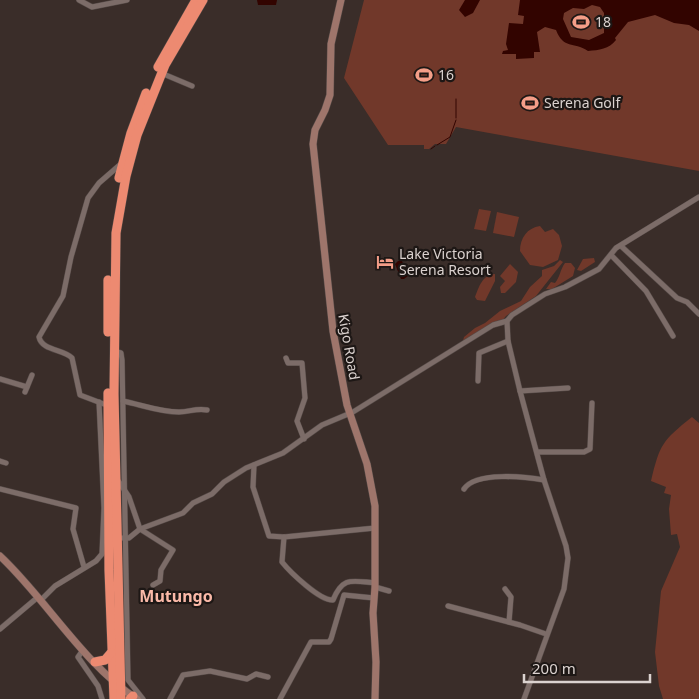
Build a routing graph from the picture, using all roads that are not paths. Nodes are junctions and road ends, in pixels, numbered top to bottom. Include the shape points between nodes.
1 (79, 0) edge
2 (127, 0) edge
3 (196, 0) edge
4 (203, 0) edge
5 (341, 0) edge
6 (161, 73) junction
7 (192, 86) dead end
8 (123, 163) junction
9 (699, 197) edge
10 (621, 246) junction
11 (612, 255) junction
12 (699, 314) edge
13 (507, 321) junction
14 (673, 336) dead end
15 (508, 341) junction
16 (114, 351) junction
17 (286, 358) dead end
18 (32, 375) dead end
19 (0, 379) edge
20 (478, 381) dead end
21 (568, 388) dead end
22 (520, 391) junction
23 (123, 401) junction
24 (99, 402) junction
25 (592, 403) dead end
26 (108, 406) junction
27 (207, 410) dead end
28 (349, 414) junction
29 (304, 439) junction
30 (538, 452) junction
31 (254, 465) junction
32 (116, 478) junction
33 (544, 480) junction
34 (0, 489) edge
35 (125, 489) junction
36 (464, 489) dead end
37 (375, 528) junction
38 (140, 529) junction
39 (284, 537) junction
40 (116, 538) junction
41 (126, 539) junction
42 (1, 559) edge
43 (84, 568) junction
44 (153, 585) dead end
45 (375, 585) junction
46 (505, 589) dead end
47 (389, 591) dead end
48 (39, 598) junction
49 (374, 598) junction
50 (448, 606) dead end
51 (509, 622) junction
52 (0, 629) edge
53 (546, 634) junction
54 (83, 650) junction
55 (111, 652) junction
56 (95, 662) junction
57 (268, 677) dead end
58 (117, 683) junction
59 (133, 698) edge
60 (102, 699) edge
61 (114, 699) edge
62 (120, 699) edge
63 (143, 699) edge
64 (170, 699) edge
65 (280, 699) edge
66 (375, 699) edge
67 (524, 699) edge

1 - 2 street via 92,7
3 - 8 highway via 158,65
4 - 6 highway
5 - 28 street, Kigo Road via 331,44 330,95 315,130 313,144 329,309
6 - 7 street
6 - 16 highway via 137,135 120,203 115,256
8 - 24 street via 99,183 88,198 63,296 39,337 47,346 71,356 79,394
8 - 26 highway via 109,254
9 - 10 street
10 - 11 street
10 - 12 street
11 - 13 street via 599,269 545,294
11 - 14 street via 646,292
13 - 15 street
13 - 28 street via 496,324
15 - 20 street via 478,354
15 - 22 street
16 - 23 street via 120,353
16 - 32 highway
17 - 29 street via 288,363 302,364 305,398 297,421
18 - 19 street via 26,390
21 - 22 street
22 - 30 street
23 - 27 street via 169,411
23 - 35 street
24 - 26 street
24 - 43 street via 104,508 102,554
25 - 30 street via 590,449 584,452
26 - 55 highway
28 - 29 street via 331,420
28 - 37 street, Kigo Road via 370,479
29 - 31 street via 283,453
30 - 33 street
31 - 38 street via 183,512
31 - 39 street via 253,487 267,534
32 - 35 street
32 - 40 highway
33 - 36 street via 500,477 469,483
33 - 53 street via 566,546 568,568 564,589
34 - 43 street via 76,508 73,529
35 - 38 street via 136,511
35 - 41 street
37 - 39 street
37 - 45 street, Kigo Road
38 - 41 street
38 - 44 street via 173,550 161,570 160,582
39 - 45 street via 282,562 310,589 328,600 333,600 340,586 347,581
40 - 41 street
40 - 58 highway
41 - 63 street via 128,680
42 - 48 street
43 - 48 street
45 - 47 street
45 - 49 street, Kigo Road
46 - 51 street via 511,596
48 - 52 street
48 - 54 street
49 - 65 street via 344,595 331,639 329,642 312,642
49 - 66 street, Kigo Road
50 - 51 street
51 - 53 street
53 - 67 street
54 - 56 street
54 - 60 street via 78,657 98,686
55 - 56 highway via 105,660
55 - 58 highway
56 - 58 street
57 - 64 street via 256,674 246,679 210,671 184,675
58 - 59 street
58 - 61 highway
58 - 62 highway

